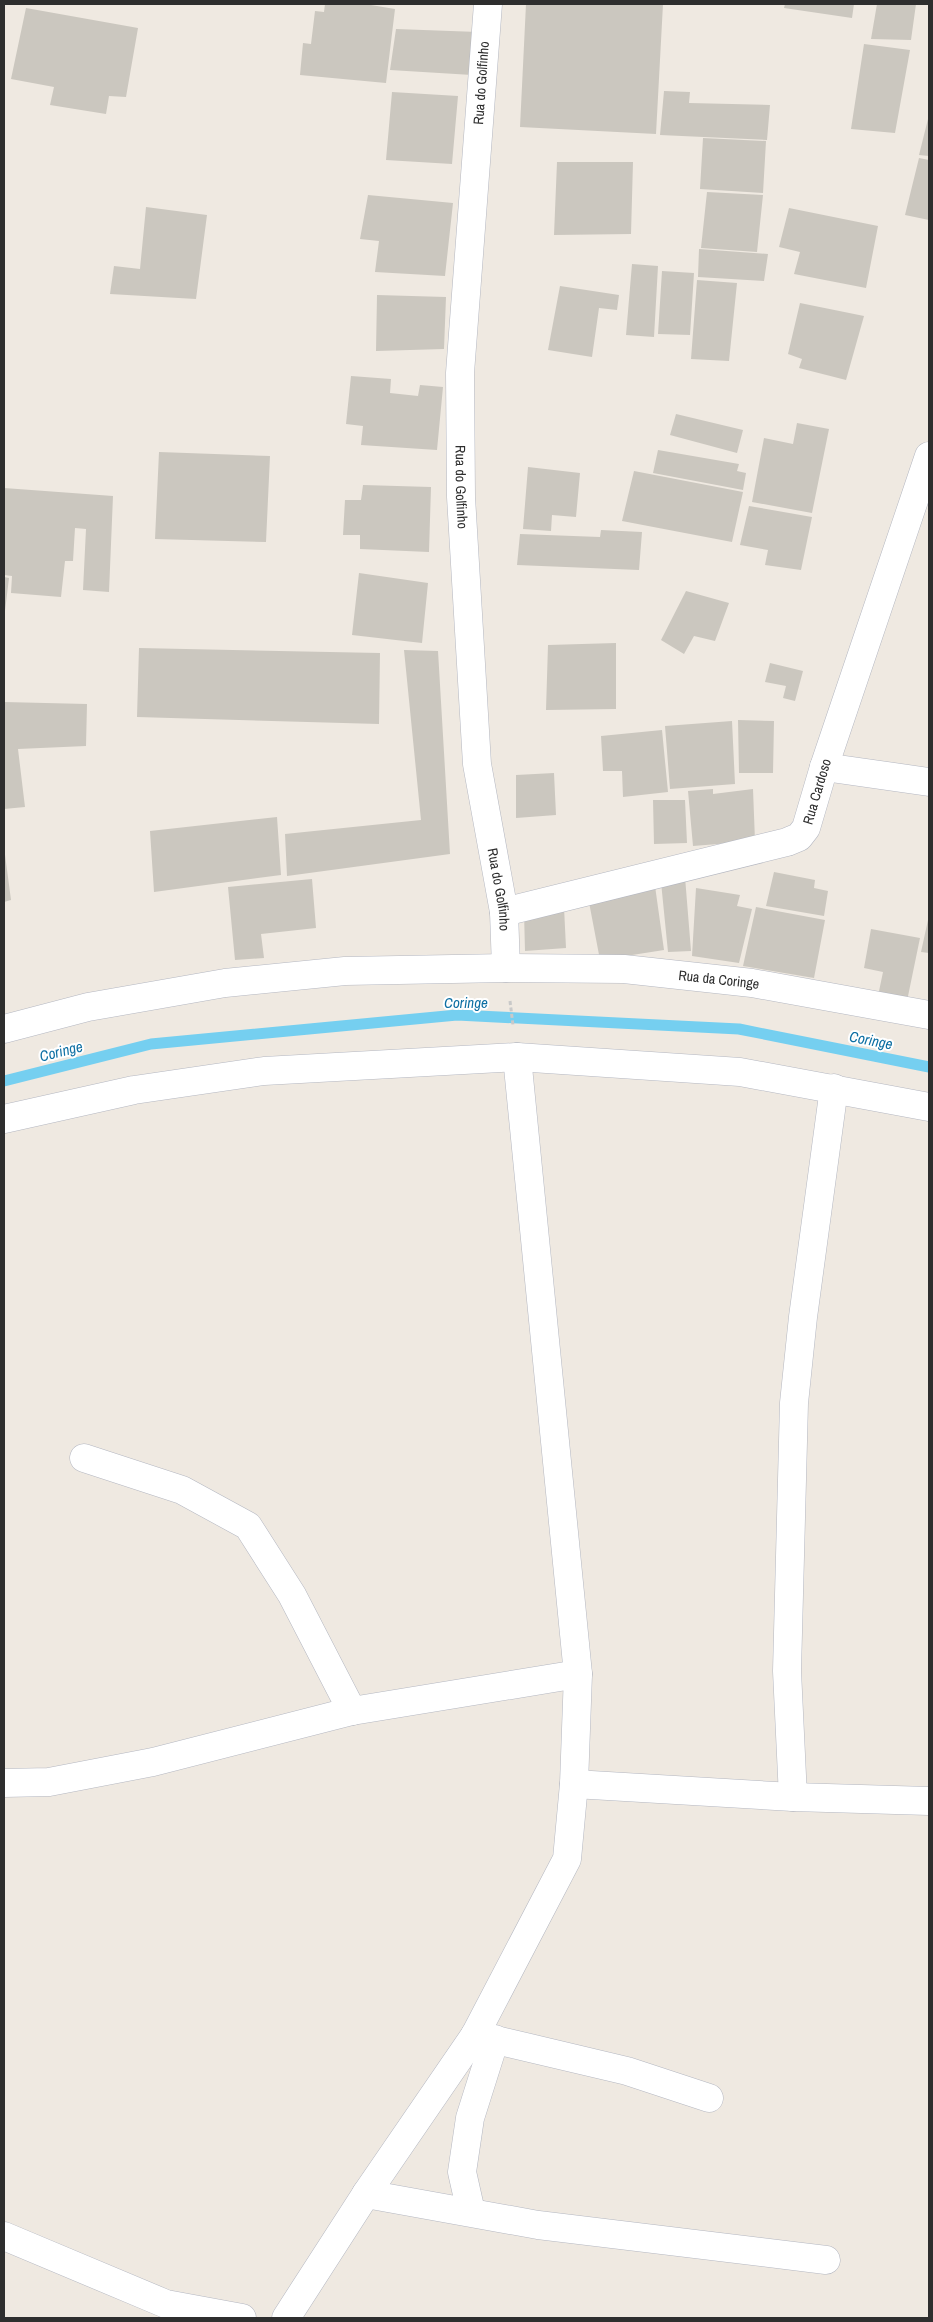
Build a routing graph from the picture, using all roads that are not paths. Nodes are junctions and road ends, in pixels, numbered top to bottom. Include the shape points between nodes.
1 (488, 4) edge
2 (929, 456) edge
3 (824, 767) junction
4 (929, 782) edge
5 (504, 912) junction
6 (506, 968) junction
7 (929, 1015) edge
8 (4, 1029) edge
9 (517, 1056) junction
10 (834, 1088) junction
11 (929, 1107) edge
12 (4, 1119) edge
13 (84, 1458) dead end
14 (578, 1674) junction
15 (352, 1711) junction
16 (4, 1783) edge
17 (574, 1784) junction
18 (793, 1797) junction
19 (929, 1801) edge
20 (485, 2037) junction
21 (709, 2098) dead end
22 (366, 2194) junction
23 (471, 2212) junction
24 (4, 2236) edge
25 (826, 2260) dead end
26 (242, 2318) edge
27 (286, 2318) edge

1 - 5 street, Rua do Golfinho via 460,373 460,497 477,764
2 - 3 street, Rua Cardoso
3 - 4 street
3 - 5 street, Rua Cardoso via 806,828 799,837
5 - 6 street, Rua do Golfinho
6 - 7 street, Rua da Coringe via 634,970 752,983
6 - 8 street, Rua da Coringe via 345,971 225,983 88,1007
9 - 10 street via 740,1072
9 - 12 street via 264,1071 134,1090
9 - 14 street
10 - 11 street
10 - 18 street via 794,1403 787,1671
13 - 15 street via 182,1490 248,1526 292,1595
14 - 15 street
14 - 17 street
15 - 16 street via 153,1762 49,1782
17 - 18 street
17 - 20 street via 567,1859
18 - 19 street
20 - 21 street via 627,2071
20 - 22 street
20 - 23 street via 462,2172
22 - 23 street
22 - 27 street
23 - 25 street via 538,2225
24 - 26 street via 166,2304

